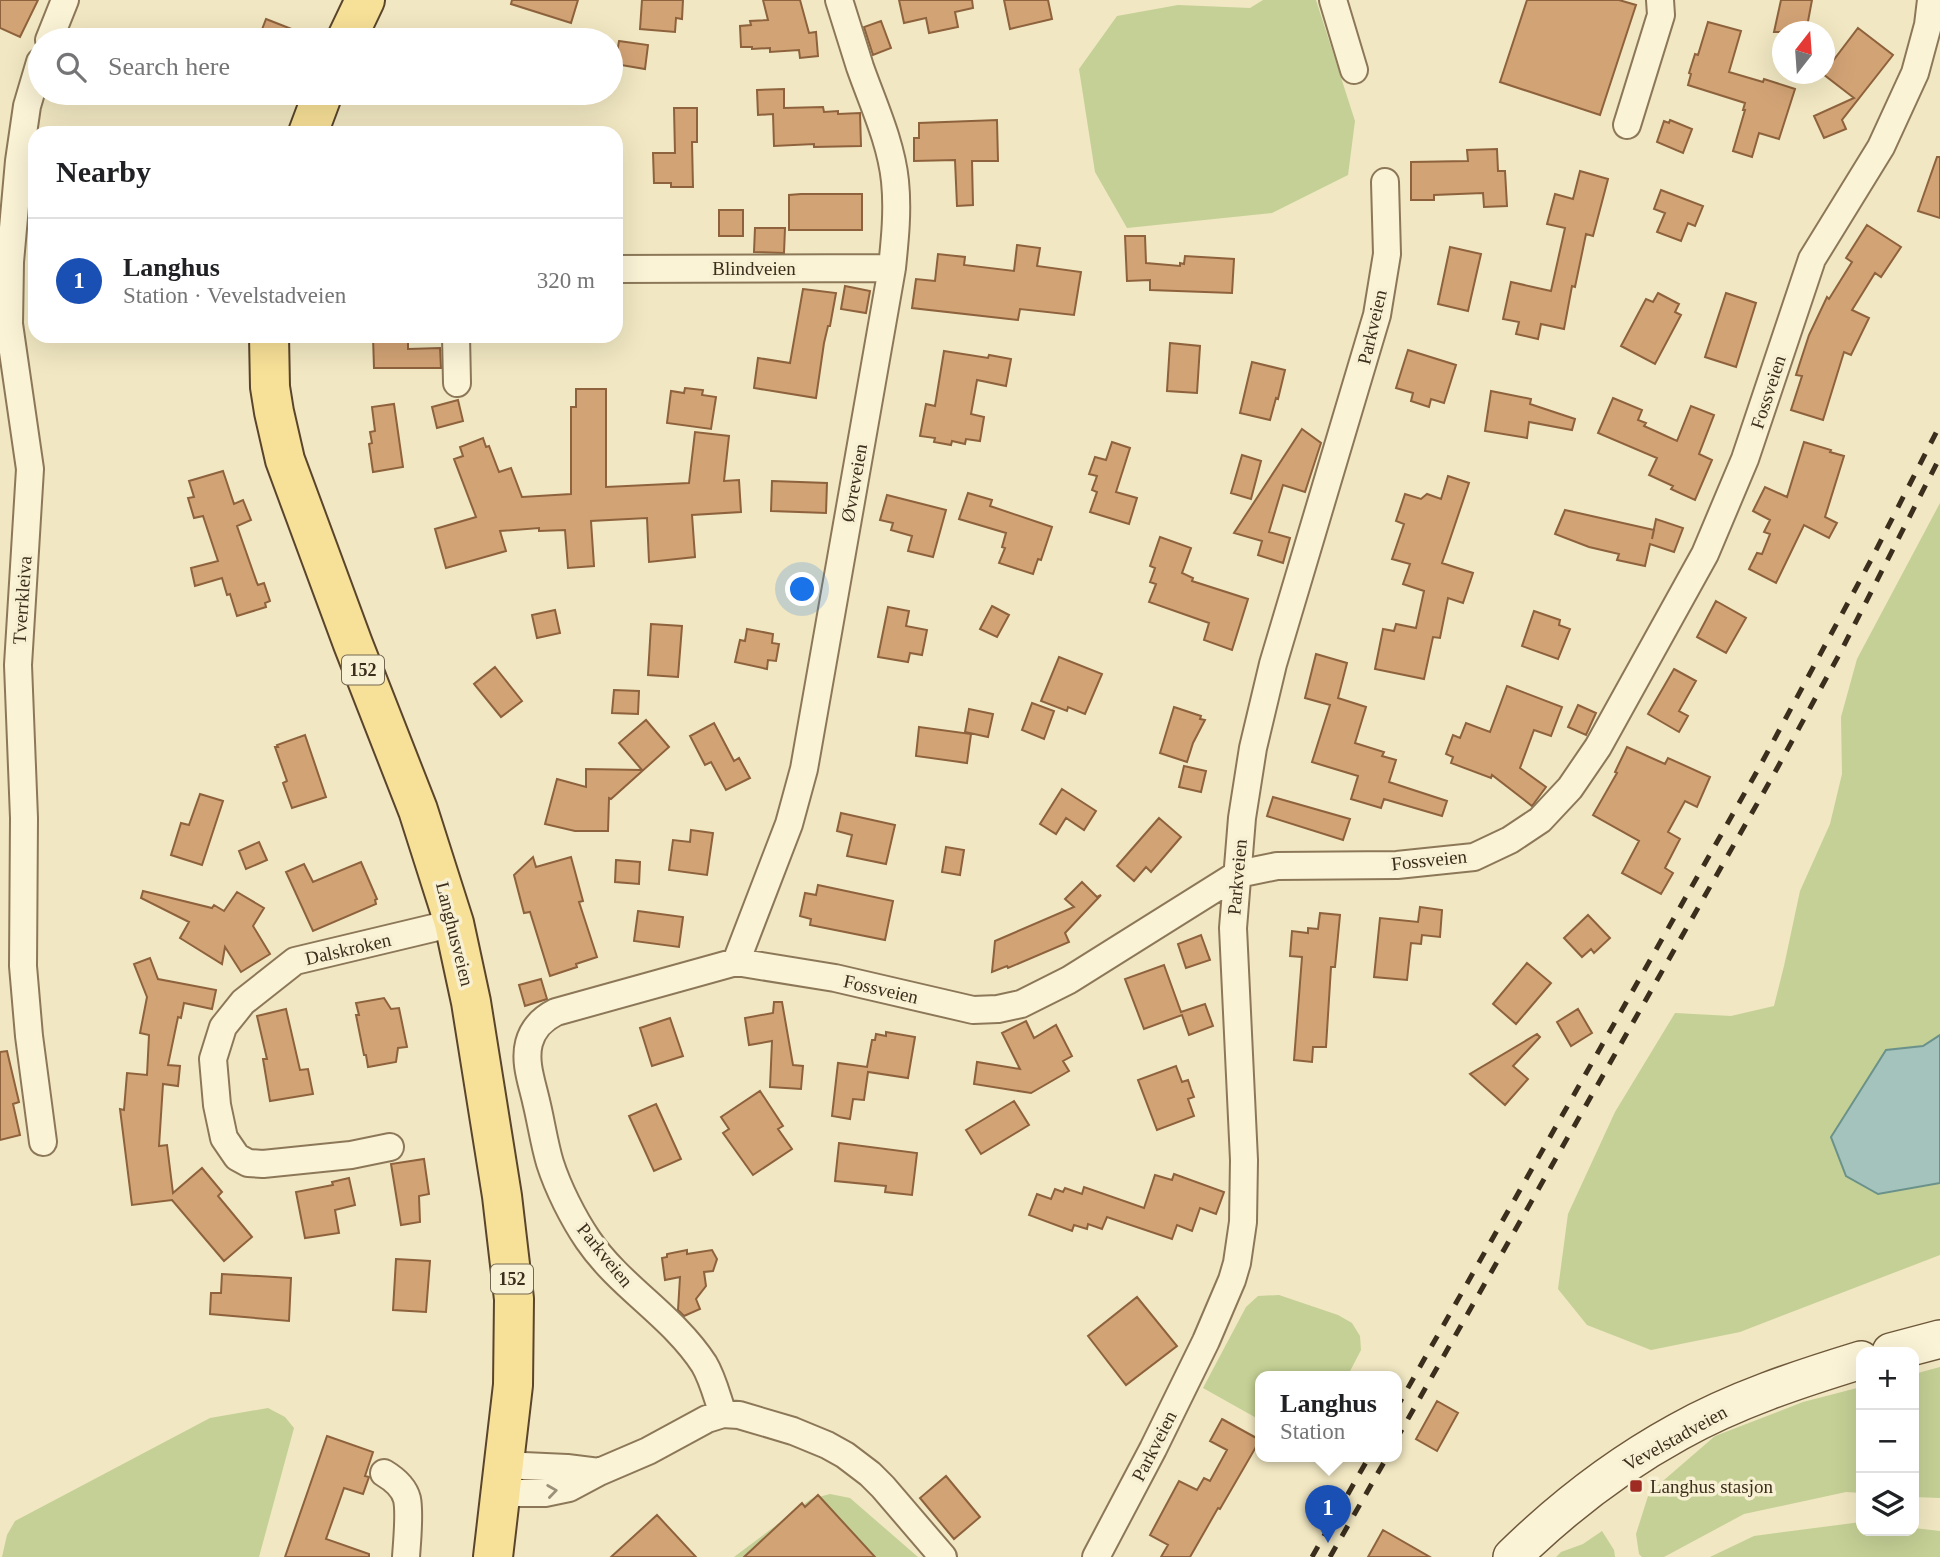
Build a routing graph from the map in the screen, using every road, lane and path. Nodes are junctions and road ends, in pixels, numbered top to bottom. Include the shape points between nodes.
1 (65, 0) edge
2 (365, 0) edge
3 (839, 0) edge
4 (1333, 0) edge
5 (1660, 0) edge
6 (1931, 0) edge
7 (54, 28) edge
8 (352, 28) edge
9 (1354, 70) dead end
10 (28, 103) edge
11 (318, 105) edge
12 (1627, 125) dead end
13 (311, 126) edge
14 (1385, 182) dead end
15 (892, 268) junction
16 (623, 269) edge
17 (269, 343) edge
18 (456, 343) edge
19 (457, 383) dead end
20 (1238, 874) junction
21 (454, 923) junction
22 (736, 962) junction
23 (534, 1032) joint
24 (43, 1142) dead end
25 (390, 1147) dead end
26 (1940, 1339) edge
27 (1910, 1347) edge
28 (1856, 1362) edge
29 (723, 1414) junction
30 (384, 1473) dead end
31 (503, 1479) junction
32 (406, 1557) edge
33 (493, 1557) edge
34 (943, 1557) edge
35 (1096, 1557) edge
36 (1512, 1557) edge

1 - 7 street
2 - 8 main road
3 - 15 street, Øvreveien via 893,166 896,228
4 - 9 street
5 - 12 street via 1661,15
6 - 20 street, Fossveien via 1915,72 1881,147 1812,258 1745,459 1705,554 1598,747 1570,788 1540,820 1474,857 1397,865 1277,866
10 - 24 street, Tverrkleiva via 10,262 9,324 30,469 18,665 23,966
11 - 13 main road
14 - 20 street, Parkveien via 1387,254 1377,316 1273,664 1253,748
15 - 16 street, Blindveien
15 - 22 street, Øvreveien via 804,769 789,824
17 - 21 main road, Langhusveien / 152 via 270,387 285,460 418,810
18 - 19 street
20 - 22 street, Fossveien via 1069,980 1021,1004 998,1009 973,1010 835,978
20 - 35 street, Parkveien via 1233,928 1244,1160 1237,1263 1206,1341
21 - 25 street, Dalskroken via 295,961 243,1002 223,1027 213,1059 224,1138 237,1157 248,1163 351,1155
21 - 31 main road, Langhusveien / 152 via 481,1054 512,1270 514,1375
22 - 23 street, Fossveien via 556,1012
23 - 29 street, Parkveien via 528,1052 531,1079 550,1164 576,1221 605,1261 697,1354
26 - 27 main road
28 - 36 main road, Vevelstadveien via 1796,1380 1679,1431 1597,1483
29 - 31 street via 599,1472 567,1468
29 - 34 street via 793,1431 845,1455 883,1487
30 - 32 street via 407,1499
31 - 33 main road, Langhusveien / 152

